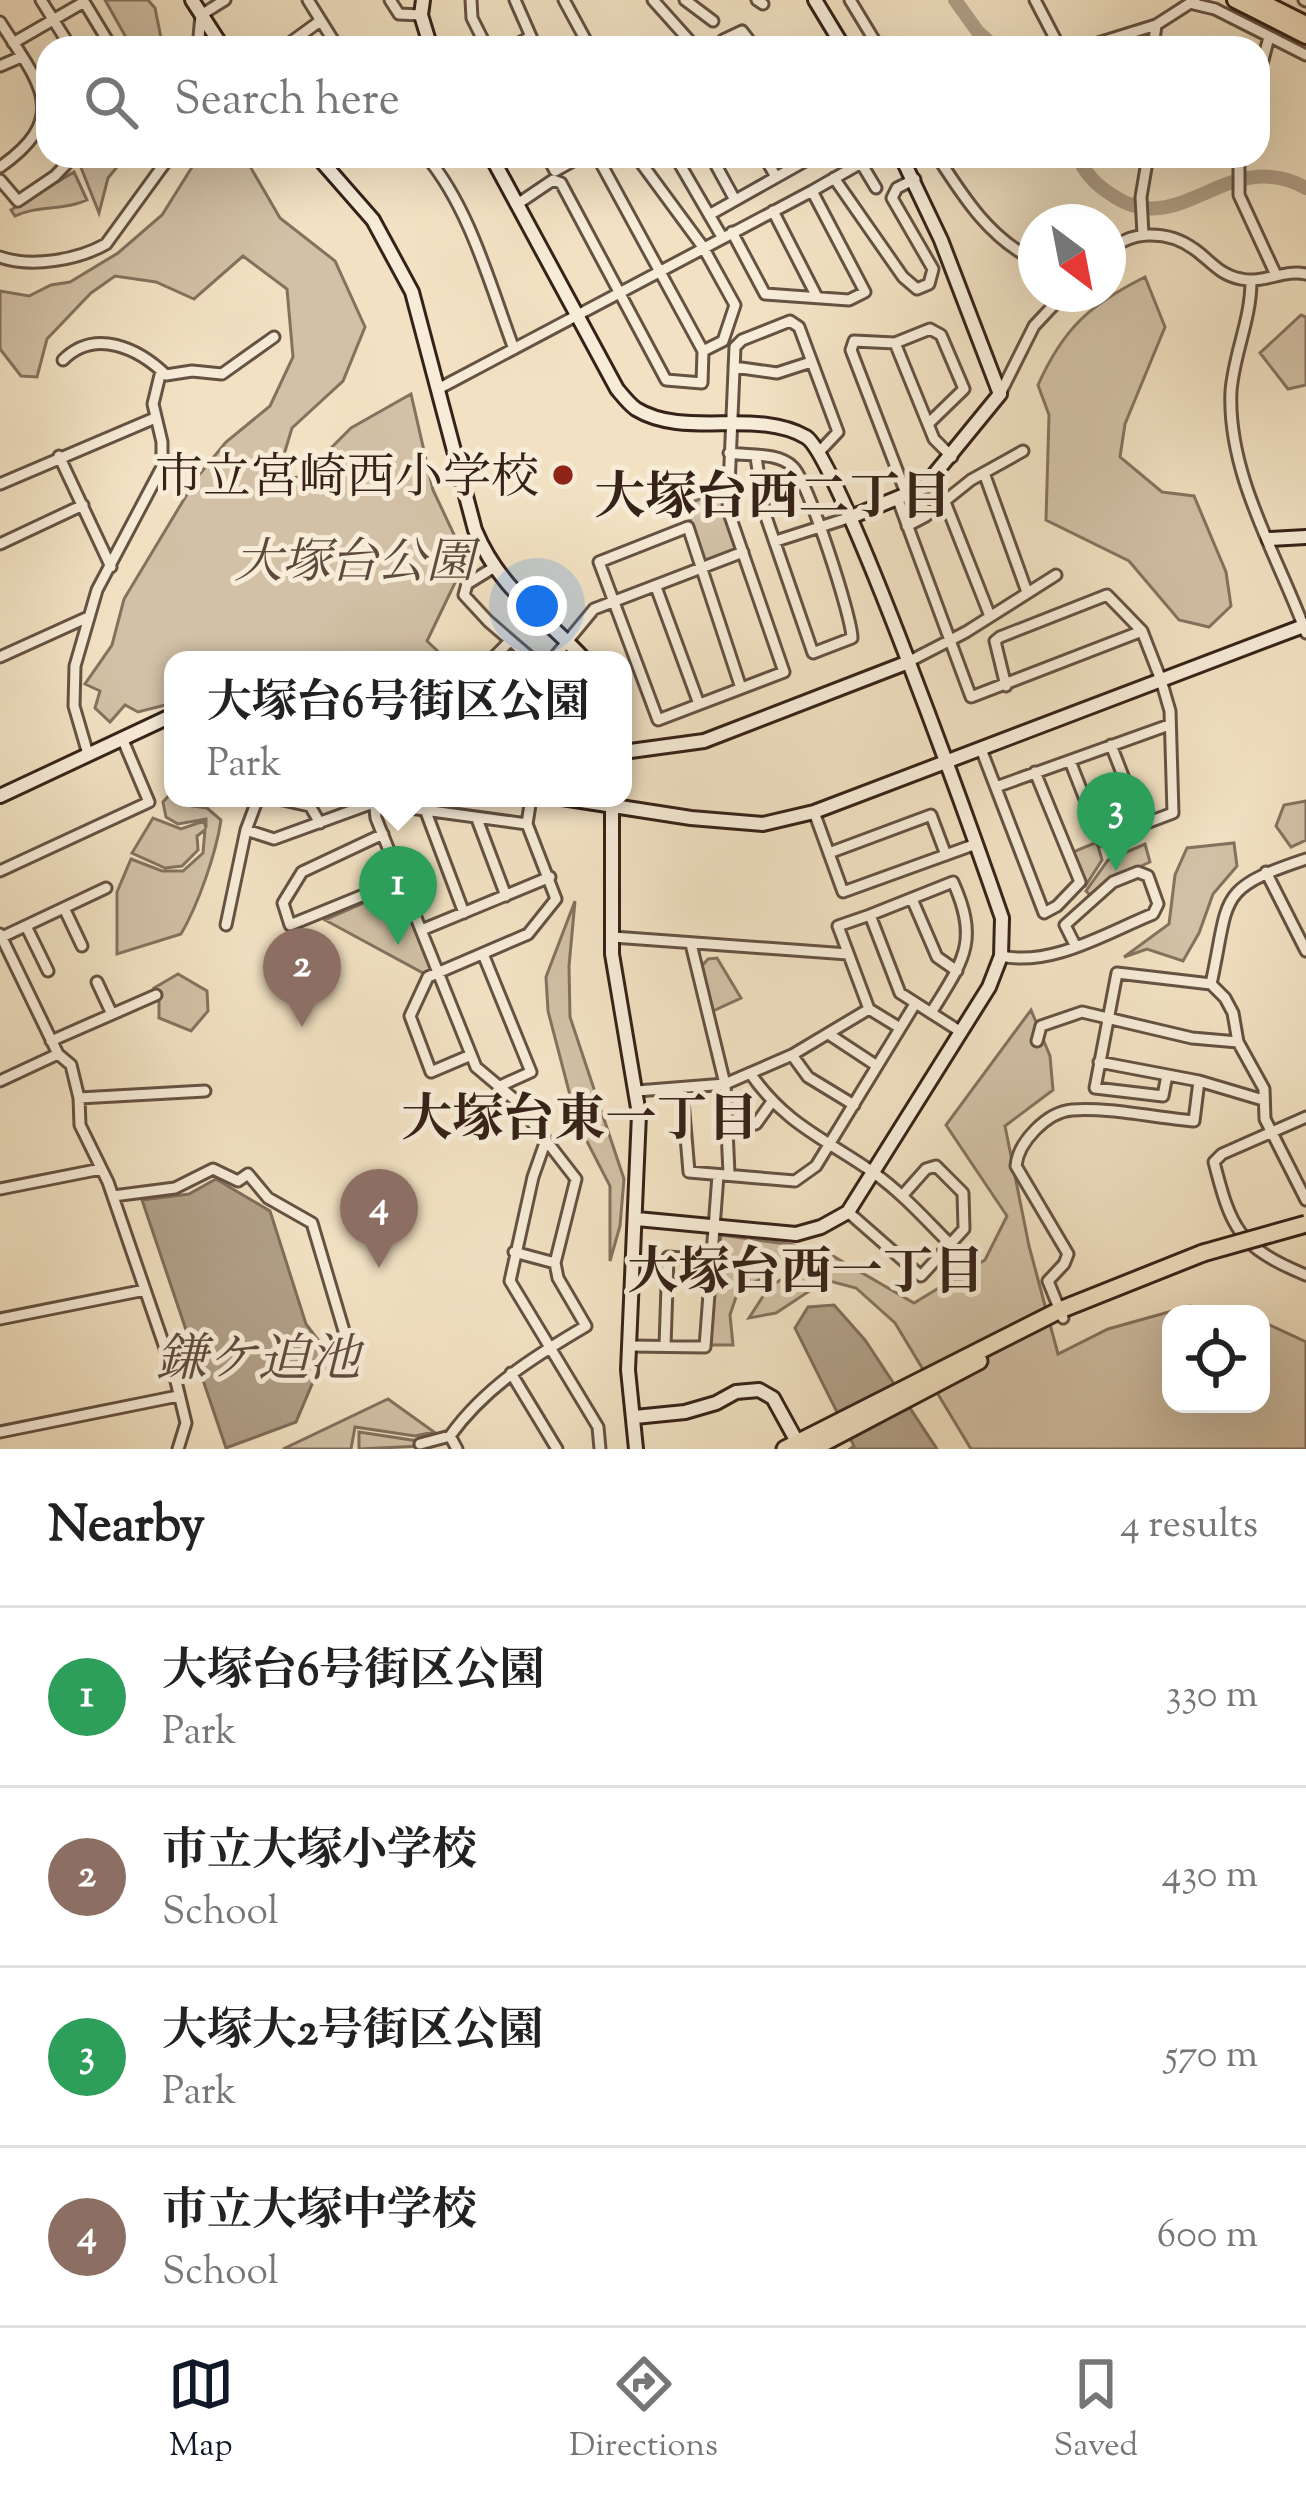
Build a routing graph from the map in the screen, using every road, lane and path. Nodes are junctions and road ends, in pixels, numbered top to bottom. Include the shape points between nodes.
1 (41, 0) edge
2 (192, 0) edge
3 (225, 0) edge
4 (308, 0) edge
5 (391, 0) edge
6 (472, 0) edge
7 (515, 0) edge
8 (564, 0) edge
9 (653, 0) edge
10 (685, 0) edge
11 (815, 0) edge
12 (850, 0) edge
13 (1036, 0) edge
14 (1234, 0) edge
15 (1258, 0) edge
16 (84, 1) edge
17 (1194, 2) edge
18 (422, 8) edge
19 (202, 15) junction
20 (53, 19) junction
21 (320, 21) junction
22 (713, 21) dead end
23 (0, 22) edge
24 (1306, 24) edge
25 (1156, 25) junction
26 (64, 36) edge
27 (105, 36) edge
28 (199, 36) edge
29 (215, 36) edge
30 (299, 36) edge
31 (330, 36) edge
32 (481, 36) edge
33 (530, 36) edge
34 (584, 36) edge
35 (685, 36) edge
36 (837, 36) edge
37 (872, 36) edge
38 (1054, 36) edge
39 (1121, 36) edge
40 (1155, 36) edge
41 (1267, 36) edge
42 (1306, 36) edge
43 (1270, 37) edge
44 (13, 43) junction
45 (1306, 55) edge
46 (21, 57) junction
47 (0, 66) edge
48 (36, 83) edge
49 (36, 138) edge
50 (0, 167) edge
51 (63, 168) edge
52 (161, 168) edge
53 (328, 168) edge
54 (435, 168) edge
55 (496, 168) edge
56 (603, 168) edge
57 (645, 168) edge
58 (682, 168) edge
59 (718, 168) edge
60 (771, 168) edge
61 (792, 168) edge
62 (848, 168) edge
63 (865, 168) edge
64 (908, 168) edge
65 (945, 168) edge
66 (1146, 168) edge
67 (1239, 168) edge
68 (776, 177) junction
69 (834, 178) junction
70 (915, 179) junction
71 (0, 180) edge
72 (876, 188) dead end
73 (812, 191) junction
74 (735, 200) junction
75 (516, 205) junction
76 (773, 211) junction
77 (709, 214) junction
78 (727, 234) junction
79 (1143, 235) junction
80 (1126, 239) edge
81 (704, 248) junction
82 (1018, 251) edge
83 (0, 257) edge
84 (659, 271) junction
85 (1276, 274) junction
86 (1306, 274) edge
87 (1251, 280) junction
88 (619, 293) junction
89 (817, 297) junction
90 (1047, 312) edge
91 (577, 317) junction
92 (274, 337) dead end
93 (895, 343) junction
94 (514, 349) junction
95 (703, 351) junction
96 (63, 360) dead end
97 (811, 362) junction
98 (734, 367) junction
99 (161, 371) junction
100 (438, 389) junction
101 (1000, 394) junction
102 (154, 418) junction
103 (730, 423) junction
104 (928, 424) junction
105 (820, 450) junction
106 (1023, 451) dead end
107 (729, 453) junction
108 (59, 456) junction
109 (952, 457) junction
110 (756, 458) junction
111 (984, 473) junction
112 (0, 484) edge
113 (903, 498) junction
114 (945, 502) junction
115 (83, 505) junction
116 (851, 517) junction
117 (819, 526) junction
118 (907, 526) junction
119 (1306, 537) edge
120 (1269, 539) junction
121 (776, 541) junction
122 (0, 544) edge
123 (743, 552) junction
124 (111, 567) junction
125 (702, 567) junction
126 (494, 568) junction
127 (1056, 575) dead end
128 (656, 587) junction
129 (1027, 592) junction
130 (612, 602) junction
131 (990, 616) junction
132 (86, 618) junction
133 (1305, 628) edge
134 (1142, 631) junction
135 (951, 640) junction
136 (509, 641) junction
137 (566, 641) junction
138 (500, 651) edge
139 (522, 651) edge
140 (559, 651) edge
141 (577, 651) edge
142 (631, 651) edge
143 (632, 653) edge
144 (0, 657) edge
145 (906, 663) junction
146 (1161, 680) junction
147 (1006, 686) junction
148 (741, 688) junction
149 (699, 704) junction
150 (164, 719) edge
151 (1169, 724) junction
152 (122, 738) junction
153 (1111, 746) junction
154 (981, 749) junction
155 (632, 751) edge
156 (88, 754) junction
157 (1070, 761) junction
158 (944, 762) junction
159 (1035, 772) junction
160 (996, 787) junction
161 (0, 796) edge
162 (632, 805) edge
163 (254, 807) edge
164 (311, 807) edge
165 (358, 807) edge
166 (376, 807) edge
167 (404, 807) edge
168 (530, 807) edge
169 (612, 807) edge
170 (426, 812) junction
171 (814, 812) junction
172 (477, 819) junction
173 (320, 823) junction
174 (527, 824) junction
175 (1142, 825) junction
176 (247, 830) junction
177 (382, 834) junction
178 (976, 844) junction
179 (830, 854) junction
180 (946, 854) junction
181 (1306, 859) edge
182 (0, 871) edge
183 (1266, 872) junction
184 (550, 878) junction
185 (403, 879) junction
186 (106, 888) dead end
187 (506, 896) junction
188 (912, 899) junction
189 (64, 908) junction
190 (464, 913) junction
191 (870, 915) junction
192 (226, 925) dead end
193 (26, 926) junction
194 (424, 929) junction
195 (0, 936) edge
196 (613, 938) junction
197 (692, 944) junction
198 (82, 946) dead end
199 (1075, 946) junction
200 (1306, 952) edge
201 (483, 954) junction
202 (848, 954) junction
203 (1001, 956) junction
204 (48, 971) dead end
205 (957, 971) junction
206 (440, 972) junction
207 (98, 982) dead end
208 (1211, 984) junction
209 (156, 995) dead end
210 (916, 1004) junction
211 (869, 1009) junction
212 (111, 1012) junction
213 (931, 1013) junction
214 (1108, 1018) junction
215 (900, 1028) junction
216 (961, 1032) junction
217 (830, 1035) junction
218 (51, 1041) junction
219 (1037, 1041) dead end
220 (1238, 1042) junction
221 (58, 1054) junction
222 (471, 1055) junction
223 (792, 1055) junction
224 (1099, 1062) junction
225 (877, 1066) junction
226 (750, 1073) junction
227 (1167, 1075) junction
228 (0, 1081) edge
229 (1199, 1081) junction
230 (725, 1084) junction
231 (500, 1086) junction
232 (682, 1089) junction
233 (205, 1091) dead end
234 (637, 1091) junction
235 (79, 1098) junction
236 (1263, 1100) junction
237 (771, 1103) junction
238 (854, 1105) junction
239 (1306, 1117) edge
240 (725, 1126) junction
241 (1273, 1134) junction
242 (547, 1140) junction
243 (829, 1144) junction
244 (101, 1169) junction
245 (875, 1174) junction
246 (724, 1175) junction
247 (0, 1189) edge
248 (113, 1196) junction
249 (902, 1196) junction
250 (1306, 1199) edge
251 (848, 1212) junction
252 (637, 1220) junction
253 (1306, 1223) edge
254 (718, 1226) junction
255 (950, 1244) junction
256 (514, 1252) junction
257 (1204, 1255) junction
258 (714, 1260) junction
259 (555, 1263) junction
260 (1306, 1275) edge
261 (145, 1291) junction
262 (1062, 1314) junction
263 (0, 1319) edge
264 (347, 1341) dead end
265 (629, 1346) junction
266 (665, 1346) junction
267 (547, 1348) junction
268 (511, 1373) junction
269 (178, 1396) junction
270 (635, 1417) junction
271 (0, 1432) edge
272 (450, 1436) junction
273 (420, 1444) dead end
274 (806, 1444) edge
275 (178, 1449) edge
276 (457, 1449) edge
277 (557, 1449) edge
278 (600, 1449) edge
279 (636, 1449) edge

1 - 20 street
2 - 19 street
3 - 19 street
4 - 21 street
5 - 18 street via 399,14
6 - 32 street
7 - 33 street
8 - 34 street
9 - 35 street
10 - 22 street
11 - 36 street
12 - 37 street
13 - 38 street
14 - 42 main road
15 - 24 main road
16 - 20 street
16 - 27 street
17 - 25 street
17 - 41 street
19 - 28 street
19 - 29 street
20 - 26 street
20 - 44 street
21 - 30 street
21 - 31 street
23 - 44 street
25 - 39 street
25 - 40 street
43 - 45 street
44 - 46 street
46 - 47 street
46 - 48 street
49 - 50 street
51 - 71 street via 18,201
52 - 83 street via 92,252
53 - 100 street via 393,251
54 - 94 street
55 - 75 street
56 - 84 street
57 - 81 street
58 - 77 street
59 - 74 street
60 - 68 street
61 - 68 street
62 - 69 street
63 - 72 street
64 - 70 street
65 - 82 street via 1001,241
66 - 79 street
67 - 85 street via 1239,195
68 - 74 street
69 - 70 street via 917,289 929,284 933,269 892,199
69 - 73 street
70 - 101 street
73 - 76 street
73 - 89 street via 865,292 849,300
74 - 77 street
75 - 88 street via 560,183
75 - 91 street
76 - 78 street
76 - 89 street
77 - 78 street
78 - 81 street
78 - 89 street via 765,295
79 - 80 street
79 - 87 street via 1183,242 1222,272
81 - 84 street
81 - 95 street via 735,305 723,340
84 - 88 street
84 - 95 street
85 - 86 street
85 - 87 street
87 - 120 street via 1232,420 1252,506
88 - 91 street
88 - 95 street via 666,380 702,383
90 - 101 street
91 - 94 street
91 - 103 street via 635,408
92 - 99 street via 222,374
93 - 104 street
93 - 104 street via 930,329 941,334 964,389
93 - 113 street via 854,341 851,350
94 - 100 street
96 - 99 street via 107,344
97 - 98 street via 777,373
97 - 98 street via 790,321 742,340
97 - 105 street via 838,432
98 - 103 street
99 - 102 street
100 - 126 street via 475,530
101 - 109 street
102 - 108 street
102 - 124 street via 162,467
103 - 105 street via 786,428
103 - 107 street
104 - 109 street
105 - 116 street
106 - 111 street
107 - 110 street
107 - 123 street via 728,510
108 - 112 street
108 - 115 street
109 - 113 street
110 - 117 street via 792,465
110 - 121 street
111 - 114 street
111 - 129 street
113 - 116 street
113 - 118 street
114 - 118 street
114 - 131 street
115 - 122 street
115 - 124 street
116 - 117 street
116 - 145 street
117 - 121 street
117 - 121 street via 854,633 813,653
118 - 135 street
119 - 120 street
120 - 133 street
123 - 125 street
123 - 148 street via 784,672
124 - 132 street
125 - 128 street
125 - 130 street via 688,527 598,562
125 - 148 street
126 - 136 street via 467,584 464,595
126 - 137 street
127 - 129 street
128 - 130 street
128 - 149 street
129 - 131 street
130 - 137 street via 594,609
130 - 142 street
131 - 135 street
132 - 144 street
132 - 156 street via 73,695
133 - 146 street
134 - 146 street
134 - 147 street
134 - 147 street via 1107,595 1000,637
135 - 145 street
135 - 147 street via 971,697
136 - 138 street
136 - 139 street
137 - 140 street
137 - 141 street
143 - 149 street via 658,720
145 - 155 street via 704,741
145 - 158 street
146 - 151 street
146 - 154 street
148 - 149 street
150 - 152 street
151 - 153 street
151 - 175 street via 1173,812
152 - 156 street
152 - 182 street via 149,802
153 - 157 street
153 - 175 street
154 - 158 street
154 - 160 street
156 - 161 street
157 - 159 street
157 - 175 street via 1102,840
158 - 171 street
158 - 178 street
159 - 160 street
159 - 160 street via 1080,882 1043,913
162 - 171 street via 764,824
163 - 176 street
164 - 173 street
165 - 173 street
166 - 177 street
167 - 170 street
168 - 174 street
169 - 196 street
170 - 172 street
170 - 190 street
171 - 179 street
172 - 174 street
172 - 187 street
173 - 176 street via 274,839
174 - 184 street
176 - 192 street
177 - 185 street
177 - 185 street via 302,872 284,903 290,925
178 - 180 street
178 - 203 street via 1003,918
179 - 180 street via 843,892
179 - 180 street via 931,815
181 - 183 street
183 - 200 street
183 - 208 street via 1227,902
184 - 187 street
184 - 201 street via 556,899 538,927
185 - 194 street
186 - 189 street
187 - 190 street
188 - 191 street
188 - 205 street via 937,957
188 - 205 street via 953,881 968,927
189 - 193 street
189 - 198 street
190 - 194 street
191 - 202 street via 838,926
191 - 210 street via 900,993
193 - 195 street
193 - 204 street
194 - 206 street
195 - 218 street
196 - 197 street
196 - 234 street
197 - 202 street
197 - 230 street
199 - 199 street via 1153,914 1158,904 1148,876 1113,882 1065,926
199 - 203 street via 1026,962
201 - 206 street
201 - 231 street via 531,1072
202 - 211 street
203 - 216 street
205 - 213 street
206 - 222 street
206 - 222 street via 428,977 410,1016 431,1072
207 - 212 street
208 - 214 street via 1117,973
208 - 220 street via 1233,1013
209 - 212 street
210 - 213 street
210 - 215 street
211 - 215 street
211 - 217 street
212 - 218 street
213 - 216 street
214 - 219 street via 1082,1012 1040,1026
214 - 220 street
214 - 224 street
215 - 225 street
216 - 245 street
217 - 223 street
217 - 225 street
218 - 221 street
220 - 236 street via 1259,1075
221 - 228 street
221 - 235 street via 70,1064
222 - 231 street
223 - 226 street
223 - 238 street via 808,1077
224 - 227 street
224 - 227 street via 1095,1088 1163,1096
225 - 238 street
226 - 230 street
226 - 237 street
227 - 229 street
229 - 236 street
229 - 262 street via 1194,1121 1068,1110 1031,1134 1017,1155 1068,1254 1048,1281
230 - 232 street
230 - 240 street
231 - 242 street
232 - 234 street
232 - 246 street via 689,1172
233 - 235 street
234 - 252 street
235 - 244 street via 80,1125
236 - 241 street
237 - 240 street via 756,1124
237 - 243 street
238 - 243 street
239 - 241 street
240 - 246 street
241 - 250 street
241 - 260 street via 1214,1162 1237,1233
242 - 256 street
242 - 259 street via 576,1179
243 - 245 street
243 - 246 street via 810,1174 795,1181
244 - 247 street
244 - 248 street
245 - 249 street
245 - 251 street
246 - 254 street
248 - 261 street
248 - 264 street via 180,1186 213,1169 238,1181 248,1174 268,1198 312,1223
249 - 255 street
249 - 255 street via 937,1166 963,1193 964,1229
251 - 254 street via 796,1234
251 - 255 street via 921,1276
252 - 254 street
252 - 265 street
253 - 257 highway, bridge
253 - 257 highway, bridge
254 - 258 street
256 - 259 street
256 - 267 street via 510,1281
257 - 262 highway
258 - 266 street via 706,1347
258 - 266 street via 668,1256
259 - 267 street via 586,1326
261 - 263 street
261 - 269 street
262 - 274 highway
265 - 266 street
265 - 270 street
267 - 268 street
267 - 278 street via 598,1427
268 - 272 street
268 - 277 street
269 - 271 street
269 - 275 street via 186,1424
270 - 274 street via 759,1390
270 - 279 street
272 - 273 street
272 - 276 street

